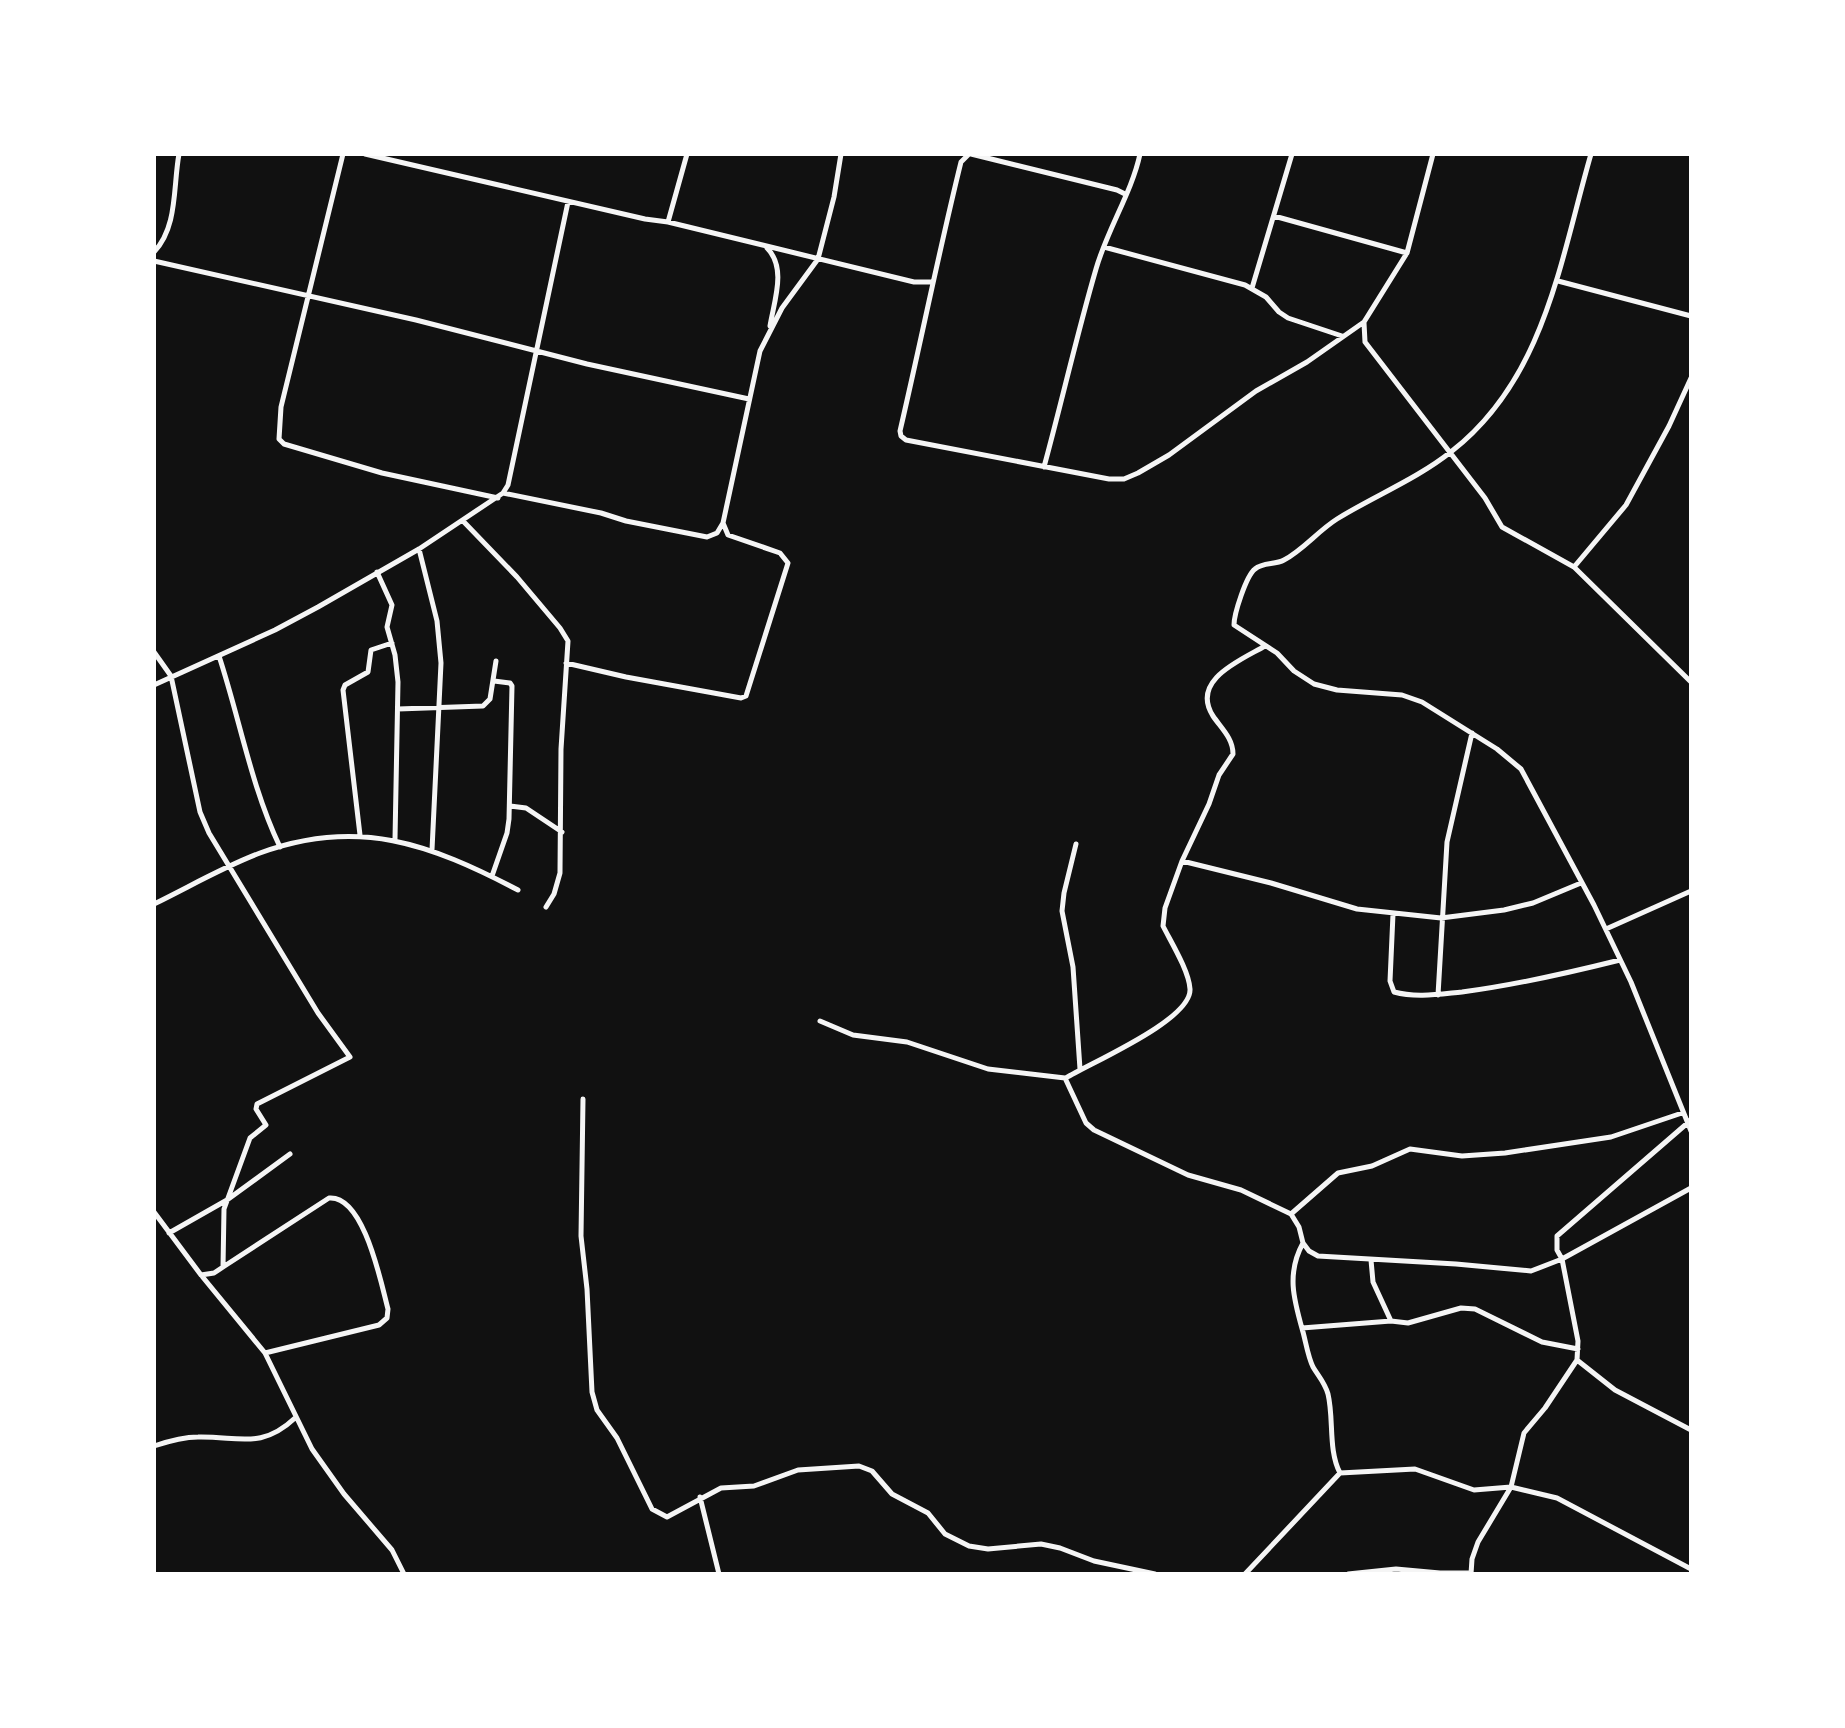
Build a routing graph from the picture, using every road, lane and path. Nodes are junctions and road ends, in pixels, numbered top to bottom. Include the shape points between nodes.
1 (179, 154) edge
2 (343, 154) edge
3 (365, 154) edge
4 (687, 154) edge
5 (841, 154) edge
6 (970, 154) edge
7 (1140, 154) edge
8 (1292, 154) edge
9 (1433, 154) edge
10 (1591, 154) edge
11 (1125, 194) junction
12 (568, 202) junction
13 (1274, 216) junction
14 (668, 222) junction
15 (766, 247) junction
16 (1104, 247) junction
17 (154, 252) edge
18 (1407, 253) junction
19 (818, 259) junction
20 (154, 261) edge
21 (1558, 281) junction
22 (931, 282) junction
23 (1252, 288) junction
24 (306, 297) junction
25 (1691, 316) edge
26 (1364, 322) junction
27 (768, 334) junction
28 (1344, 336) junction
29 (538, 351) junction
30 (1691, 378) edge
31 (749, 399) junction
32 (1450, 452) junction
33 (1044, 467) junction
34 (503, 493) junction
35 (498, 498) junction
36 (463, 521) junction
37 (723, 523) junction
38 (419, 549) junction
39 (1574, 567) junction
40 (377, 572) junction
41 (392, 643) junction
42 (1266, 645) junction
43 (154, 652) edge
44 (219, 656) junction
45 (496, 661) dead end
46 (566, 663) junction
47 (171, 676) junction
48 (494, 681) junction
49 (1691, 682) edge
50 (154, 685) edge
51 (440, 708) junction
52 (398, 709) junction
53 (1472, 733) junction
54 (510, 806) junction
55 (562, 832) junction
56 (360, 835) junction
57 (395, 839) junction
58 (1076, 844) dead end
59 (280, 847) junction
60 (432, 850) junction
61 (1182, 861) junction
62 (229, 867) junction
63 (492, 876) junction
64 (1581, 883) junction
65 (518, 890) dead end
66 (1691, 891) edge
67 (154, 904) edge
68 (546, 907) dead end
69 (1393, 914) junction
70 (1441, 918) junction
71 (1606, 929) junction
72 (1620, 960) junction
73 (1438, 995) junction
74 (820, 1021) dead end
75 (1080, 1069) junction
76 (1065, 1078) junction
77 (583, 1099) dead end
78 (1682, 1113) junction
79 (1689, 1122) edge
80 (1691, 1131) edge
81 (290, 1154) dead end
82 (1691, 1188) edge
83 (227, 1200) junction
84 (1291, 1214) junction
85 (155, 1216) edge
86 (169, 1233) junction
87 (1303, 1243) junction
88 (1562, 1259) junction
89 (1371, 1260) junction
90 (223, 1267) junction
91 (201, 1275) junction
92 (1391, 1321) junction
93 (1302, 1328) junction
94 (1578, 1349) junction
95 (265, 1353) junction
96 (1577, 1360) junction
97 (295, 1418) junction
98 (1691, 1430) edge
99 (154, 1446) edge
100 (1340, 1473) junction
101 (1511, 1487) junction
102 (700, 1497) junction
103 (1691, 1569) edge
104 (1380, 1572) edge
105 (404, 1574) edge
106 (719, 1574) edge
107 (1155, 1574) edge
108 (1245, 1574) edge
109 (1348, 1574) edge
110 (1471, 1574) edge

1 - 17 street via 171,217
2 - 24 street
3 - 12 street
4 - 14 street
5 - 19 street
6 - 11 street
6 - 22 street via 961,162
7 - 11 street
8 - 13 street
9 - 18 street
10 - 21 street
11 - 16 street
12 - 14 street
12 - 29 street
13 - 18 street
13 - 23 street
14 - 15 street
15 - 19 street
15 - 27 street via 775,256 778,272
16 - 23 street
16 - 33 street
18 - 26 street
19 - 22 street
19 - 27 street
20 - 24 street
21 - 25 street
21 - 32 street via 1504,397
22 - 33 street via 901,436
23 - 28 street via 1288,318
24 - 29 street
24 - 35 street via 281,407 281,442 382,473
26 - 28 street
26 - 32 street via 1365,342
27 - 31 street
28 - 33 street via 1138,473 1109,479
29 - 31 street
29 - 34 street
30 - 39 street via 1626,505
31 - 37 street
32 - 39 street via 1502,527
32 - 42 street via 1334,521 1283,561 1254,570 1234,625
34 - 35 street
34 - 37 street via 707,537
35 - 36 street
36 - 38 street
36 - 46 street via 560,628 568,641
37 - 46 street via 728,535 780,553 788,563 746,696
38 - 40 street
38 - 51 street via 440,638
39 - 49 street
40 - 41 street via 392,605 387,627
40 - 44 street
41 - 52 street
41 - 56 street via 370,652 368,672 343,687
42 - 53 street via 1314,684 1402,695
42 - 61 street via 1217,674 1211,685 1208,704 1233,754
43 - 47 street
44 - 47 street
44 - 59 street via 253,779
45 - 48 street
46 - 55 street
47 - 50 street
47 - 62 street via 200,812
48 - 51 street via 483,706
48 - 54 street via 512,686
51 - 52 street
51 - 60 street
52 - 57 street
53 - 64 street via 1521,769
53 - 70 street via 1450,825
54 - 55 street via 529,809
54 - 63 street
55 - 68 street via 560,873
56 - 57 street
56 - 59 street
57 - 60 street
58 - 75 street via 1062,911 1073,967
59 - 62 street
60 - 63 street
61 - 69 street
61 - 75 street via 1163,926 1189,985 1188,1000 1136,1041
62 - 67 street
62 - 83 street via 350,1057 257,1104 266,1125 250,1138
63 - 65 street
64 - 70 street via 1533,903
64 - 71 street
66 - 71 street
69 - 70 street
69 - 73 street via 1391,988 1401,994
70 - 73 street
71 - 72 street
72 - 73 street via 1523,983
72 - 78 street
74 - 76 street via 853,1035 907,1042 988,1069
75 - 76 street
76 - 84 street via 1086,1123 1108,1139
77 - 102 street via 581,1236 597,1410 652,1509 667,1517
78 - 79 street
78 - 84 street via 1611,1137 1505,1153 1401,1151 1372,1166 1338,1173
79 - 80 street
79 - 88 street via 1561,1231 1556,1242
81 - 83 street
82 - 88 street
83 - 86 street
83 - 90 street
84 - 87 street
85 - 86 street
86 - 91 street
87 - 89 street via 1318,1256
87 - 93 street via 1291,1279
88 - 89 street via 1531,1271
88 - 94 street
89 - 92 street via 1373,1282
90 - 91 street
90 - 95 street via 329,1198 342,1200 366,1234 387,1318 379,1325
91 - 95 street
92 - 93 street
92 - 94 street via 1408,1323 1475,1309 1542,1342
93 - 100 street via 1312,1365 1329,1396
94 - 96 street
95 - 97 street
96 - 98 street via 1615,1390
96 - 101 street via 1524,1433
97 - 99 street via 260,1440 194,1437
97 - 105 street via 327,1472 392,1550
100 - 101 street via 1415,1469 1474,1490
100 - 108 street
101 - 103 street via 1557,1498
101 - 110 street via 1478,1542
102 - 106 street
102 - 107 street via 798,1470 866,1468 902,1501 928,1513 945,1534 969,1546 1041,1544
104 - 109 street
104 - 110 street

